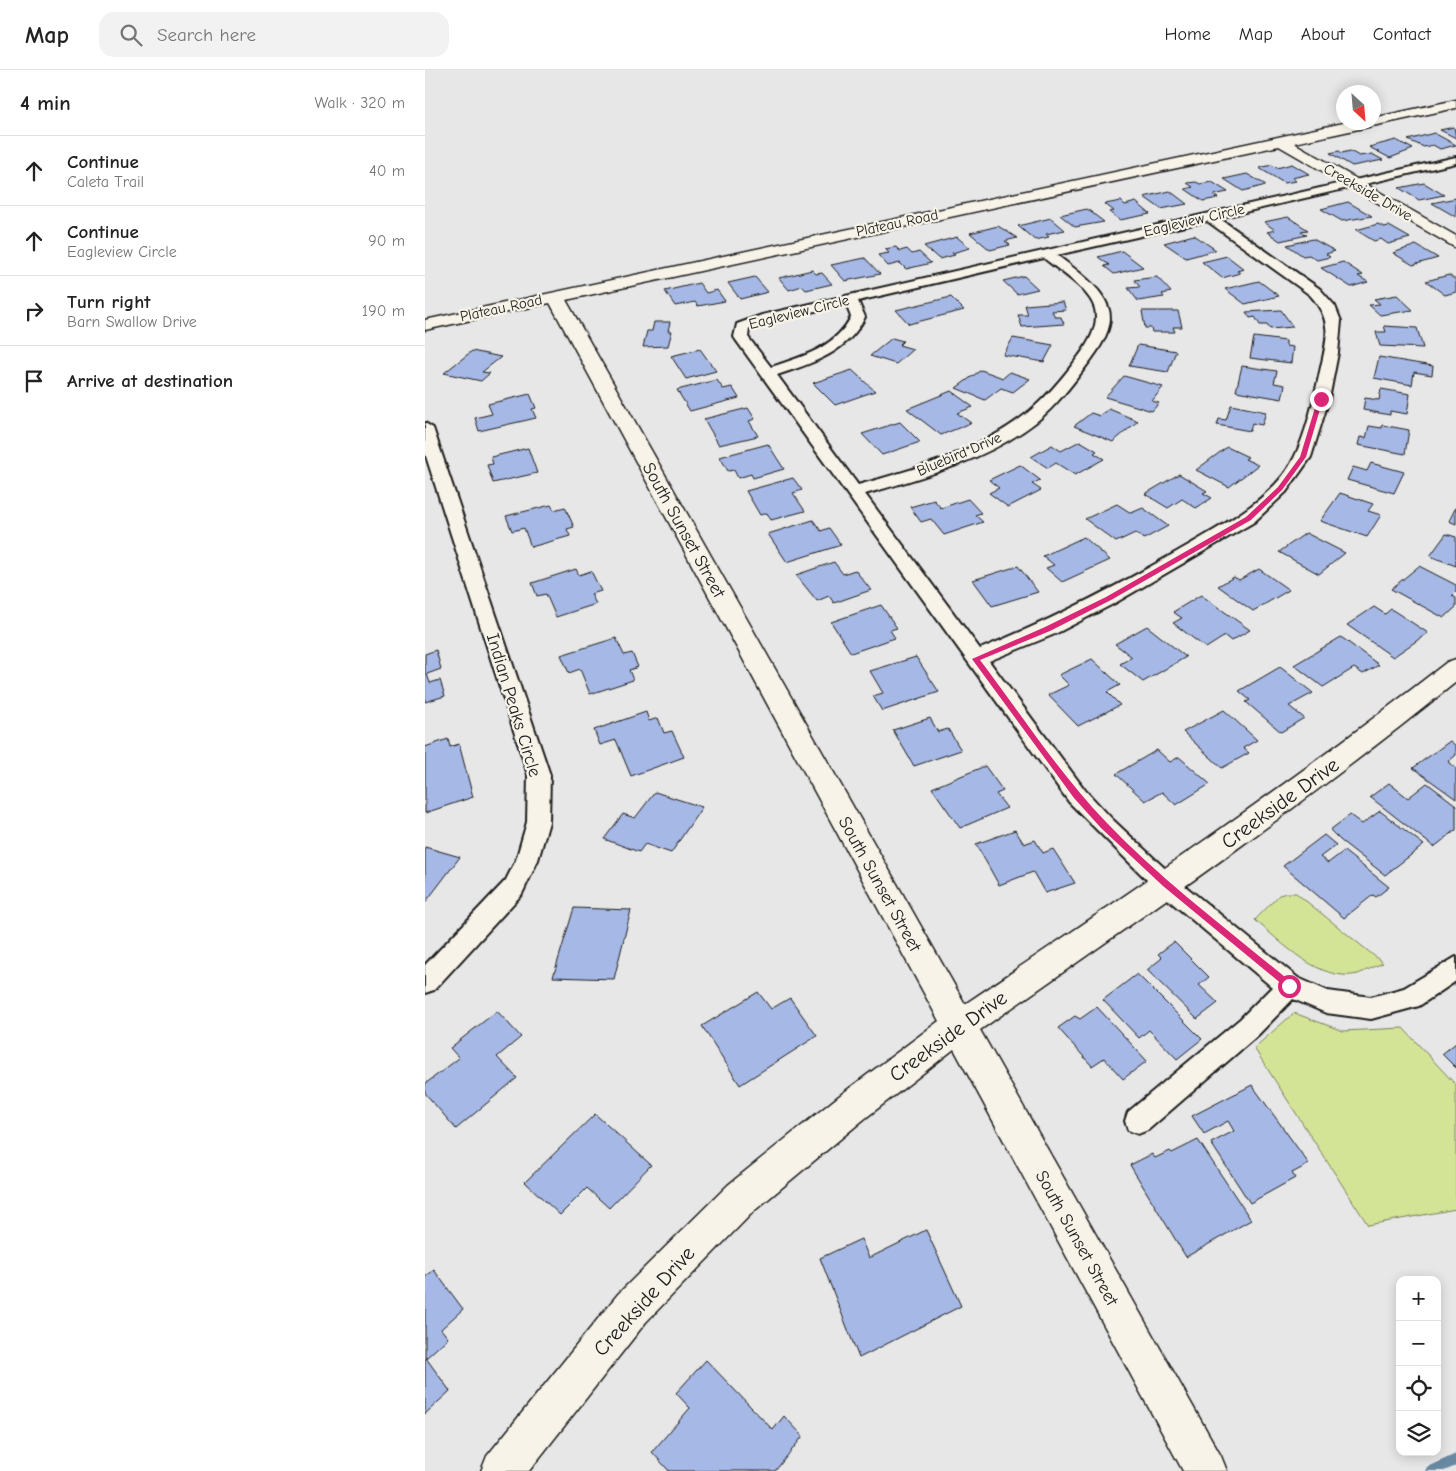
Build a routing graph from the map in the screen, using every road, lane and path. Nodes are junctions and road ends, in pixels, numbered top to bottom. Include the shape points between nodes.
1 (1456, 104) edge
2 (1381, 120) edge
3 (1336, 130) edge
4 (1281, 141) junction
5 (1456, 160) edge
6 (1352, 183) junction
7 (1210, 217) junction
8 (1456, 243) edge
9 (1047, 254) junction
10 (555, 296) junction
11 (851, 300) junction
12 (425, 325) edge
13 (769, 373) junction
14 (425, 428) edge
15 (853, 492) junction
16 (975, 659) junction
17 (1456, 668) edge
18 (1166, 884) junction
19 (1456, 968) edge
20 (425, 982) edge
21 (1289, 986) junction
22 (959, 1026) junction
23 (1138, 1121) dead end
24 (502, 1471) edge
25 (1206, 1471) edge

1 - 2 street, Plateau Road
3 - 4 street, Plateau Road
4 - 6 street, Creekside Drive
4 - 10 street, Plateau Road
5 - 6 street, Eagleview Circle
6 - 7 street, Eagleview Circle
6 - 8 street, Creekside Drive
7 - 9 street, Eagleview Circle
7 - 16 street via 1315,292 1328,306 1334,321 1323,390 1303,457 1280,488 1248,518 1048,629
9 - 11 street, Eagleview Circle
9 - 15 street, Bluebird Drive via 1094,295 1102,309 1103,324 1089,354 1063,387 1031,418 998,439 946,462
10 - 12 street, Plateau Road
10 - 22 street, South Sunset Street
11 - 13 street via 858,318 854,329 838,343 810,359
11 - 13 street, Eagleview Circle via 762,319 742,327 741,337
13 - 15 street, Eagleview Circle
14 - 20 street, Indian Peaks Circle via 539,775 538,822 527,860 514,887
15 - 16 street, Eagleview Circle
16 - 18 street, Eagleview Circle via 1077,796
17 - 18 street, Creekside Drive via 1359,746
18 - 21 street, Eagleview Circle
18 - 22 street, Creekside Drive
19 - 21 street, Eagleview Circle via 1410,998 1371,1008 1326,1002
21 - 23 street via 1249,1027
22 - 24 street, Creekside Drive via 851,1108 741,1198 632,1308
22 - 25 street, South Sunset Street

